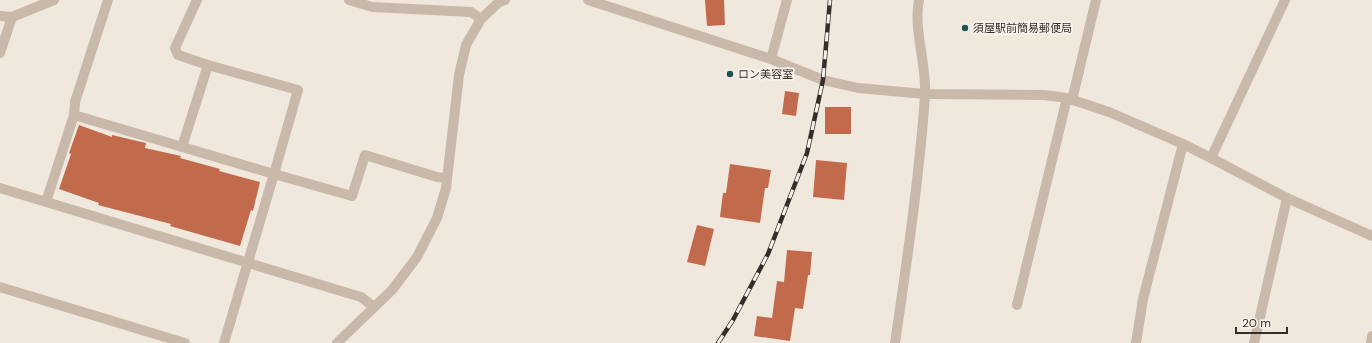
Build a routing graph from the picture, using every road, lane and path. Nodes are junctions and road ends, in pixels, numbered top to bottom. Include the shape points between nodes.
1 (54, 0) edge
2 (108, 0) edge
3 (197, 0) edge
4 (349, 0) edge
5 (505, 0) edge
6 (588, 0) edge
7 (787, 0) edge
8 (919, 0) edge
9 (1096, 0) edge
10 (1285, 0) edge
11 (0, 16) edge
12 (12, 17) junction
13 (481, 19) junction
14 (0, 53) edge
15 (771, 59) junction
16 (208, 65) junction
17 (925, 94) junction
18 (1070, 99) junction
19 (74, 115) junction
20 (1183, 144) junction
21 (182, 147) junction
22 (1211, 158) junction
23 (274, 174) junction
24 (447, 178) junction
25 (0, 188) edge
26 (1287, 198) junction
27 (46, 202) junction
28 (1372, 236) edge
29 (248, 263) junction
30 (0, 287) edge
31 (1017, 305) dead end
32 (374, 307) junction
33 (1372, 336) edge
34 (185, 343) edge
35 (224, 343) edge
36 (337, 343) edge
37 (895, 343) edge
38 (1136, 343) edge
39 (1254, 343) edge
40 (1371, 343) edge

1 - 12 street
2 - 19 street via 75,102
3 - 16 street via 175,48 178,55
4 - 13 street via 372,7 471,12
5 - 13 street via 499,2
6 - 15 street
7 - 15 street
8 - 17 street via 918,21
9 - 18 street
10 - 22 street
11 - 12 street
12 - 14 street
13 - 24 street via 466,44 459,75
15 - 17 street via 823,80 858,88
16 - 21 street
16 - 23 street via 298,90
17 - 18 street via 1044,95
17 - 37 street via 920,158
18 - 20 street via 1109,112
18 - 31 street
19 - 21 street
19 - 27 street
20 - 22 street
20 - 38 street via 1143,299
21 - 23 street
22 - 26 street
23 - 24 street via 352,196 365,155
23 - 29 street
24 - 32 street via 437,218 417,257 392,290
25 - 27 street
26 - 28 street
26 - 39 street
27 - 29 street
29 - 32 street via 361,297
29 - 35 street
30 - 34 street
32 - 36 street
33 - 40 street

